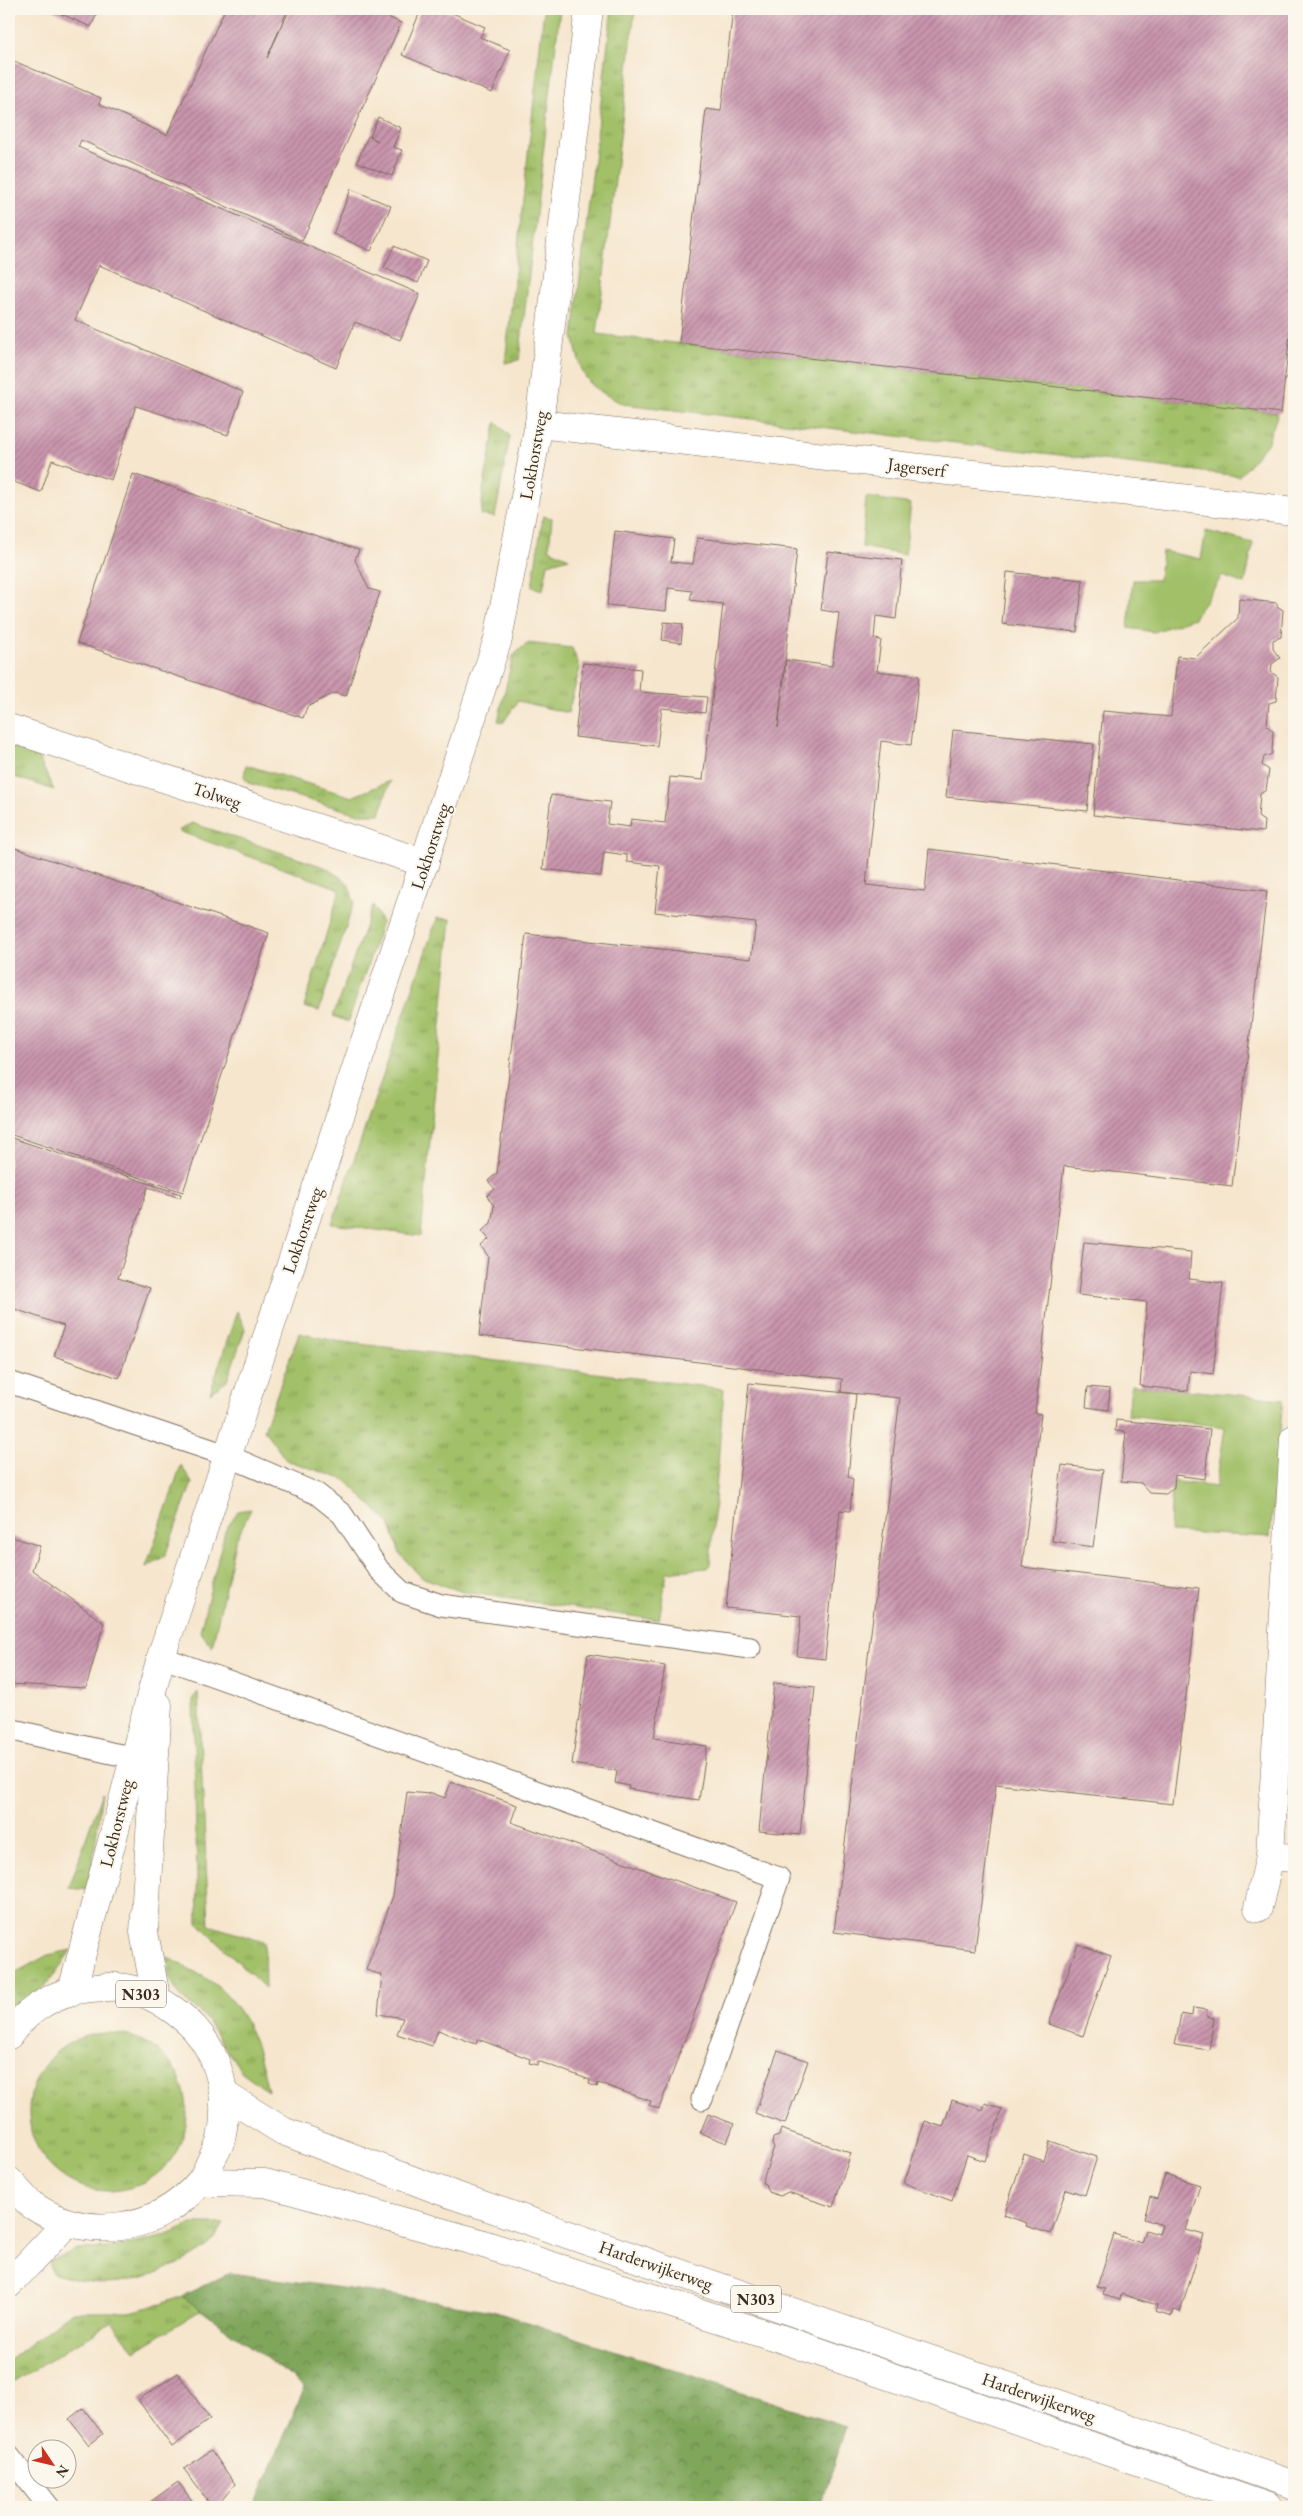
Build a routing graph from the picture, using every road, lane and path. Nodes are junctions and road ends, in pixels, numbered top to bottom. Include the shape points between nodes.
1 (589, 9) edge
2 (539, 424) junction
3 (1294, 511) edge
4 (9, 728) edge
5 (425, 863) junction
6 (9, 1382) edge
7 (1294, 1439) edge
8 (226, 1454) junction
9 (750, 1648) dead end
10 (160, 1657) junction
11 (9, 1729) edge
12 (144, 1759) junction
13 (1282, 1857) edge
14 (1258, 1908) dead end
15 (72, 1991) junction
16 (156, 1997) junction
17 (10, 2029) edge
18 (225, 2096) junction
19 (702, 2099) dead end
20 (9, 2180) edge
21 (200, 2182) junction
22 (67, 2223) junction
23 (9, 2284) edge
24 (9, 2456) edge
25 (1294, 2485) edge
26 (49, 2507) edge
27 (1268, 2507) edge

1 - 2 street, Lokhorstweg
2 - 3 street, Jagerserf
2 - 5 street, Lokhorstweg via 498,638
4 - 5 street, Tolweg
5 - 8 street, Lokhorstweg
6 - 8 lane
7 - 13 street
8 - 9 lane via 317,1494 342,1514 379,1570 402,1592 441,1605
8 - 10 street, Lokhorstweg
10 - 12 street, Lokhorstweg
10 - 19 lane via 779,1878
11 - 12 lane
12 - 15 street, Lokhorstweg
12 - 16 street, Lokhorstweg via 144,1932
13 - 14 street
15 - 16 street, N303 via 115,1987
15 - 17 street, N303 via 40,2005
16 - 18 street, N303 via 189,2021 214,2055
18 - 21 street, N303 via 221,2141
18 - 25 street, Harderwijkerweg / N303 via 283,2131 436,2189
20 - 22 street, N303 via 32,2205
21 - 22 street, N303 via 173,2207 140,2223 104,2229
21 - 27 street, Harderwijkerweg / N303 via 265,2183 477,2242 779,2338
22 - 23 street
24 - 26 lane

